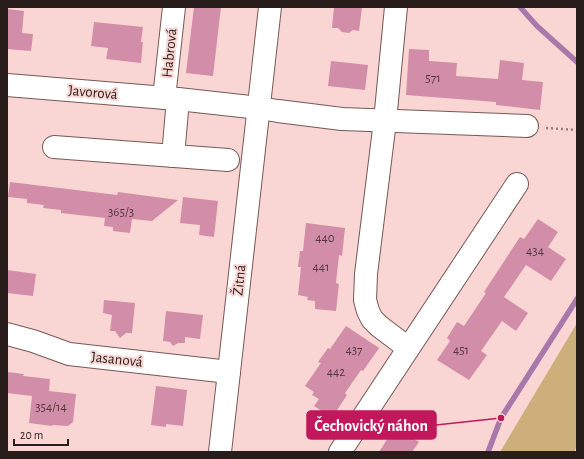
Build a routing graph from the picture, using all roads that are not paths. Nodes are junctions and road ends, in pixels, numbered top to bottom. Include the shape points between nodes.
1 (174, 7) edge
2 (270, 7) edge
3 (396, 7) edge
4 (7, 85) edge
5 (171, 99) junction
6 (259, 108) junction
7 (385, 121) junction
8 (527, 126) road end
9 (54, 147) dead end
10 (173, 156) junction
11 (228, 160) dead end
12 (517, 184) dead end
13 (7, 334) edge
14 (408, 348) junction
15 (229, 372) junction
16 (220, 452) edge
17 (340, 452) edge

1 - 5 street, Habrová
2 - 6 street, Žitná
3 - 7 street
4 - 5 street, Javorová
5 - 6 street, Javorová
5 - 10 street
6 - 7 street via 342,119
6 - 15 street, Žitná
7 - 8 street
7 - 14 street via 365,300 372,319
9 - 10 street
10 - 11 street
12 - 14 street
13 - 15 street, Jasanová via 69,354
14 - 17 street
15 - 16 street, Žitná

